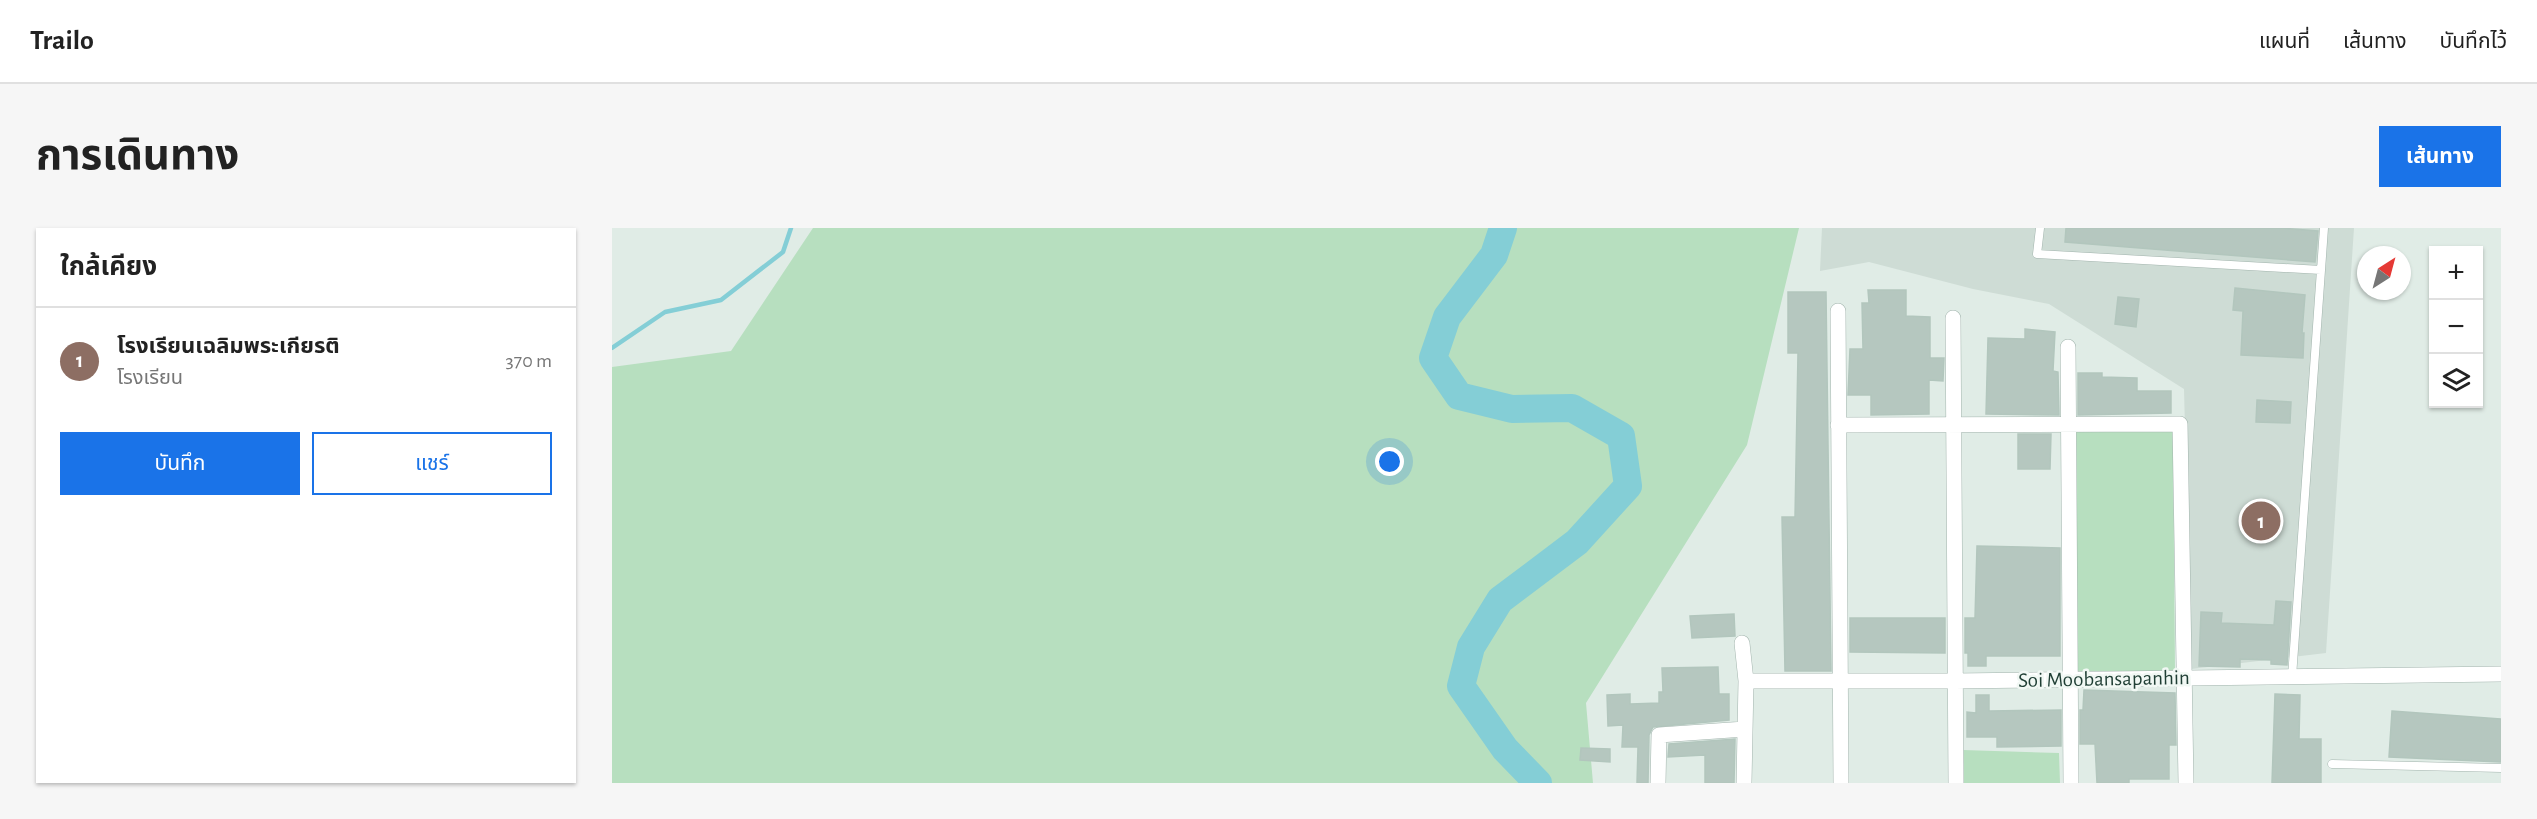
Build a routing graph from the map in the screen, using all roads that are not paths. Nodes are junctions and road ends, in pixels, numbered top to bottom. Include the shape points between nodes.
1 (2040, 228) edge
2 (2324, 228) edge
3 (2320, 270) junction
4 (1838, 311) dead end
5 (1953, 318) dead end
6 (2068, 347) dead end
7 (1838, 425) junction
8 (1954, 425) junction
9 (2068, 425) junction
10 (1742, 643) dead end
11 (2501, 674) edge
12 (2292, 677) junction
13 (2184, 678) junction
14 (2070, 680) junction
15 (1746, 681) junction
16 (1840, 681) junction
17 (1955, 681) junction
18 (1744, 729) junction
19 (2332, 764) dead end
20 (2501, 768) edge
21 (1658, 783) edge
22 (1744, 783) edge
23 (1841, 783) edge
24 (1956, 783) edge
25 (2071, 783) edge
26 (2186, 783) edge

1 - 3 lane via 2037,254
2 - 3 lane
3 - 12 lane
4 - 7 street
5 - 8 street
6 - 9 street
7 - 8 street
7 - 16 street
8 - 9 street
8 - 17 street
9 - 13 street via 2180,424
9 - 14 street
10 - 15 street
11 - 12 street, Soi Moobansapanhin
12 - 13 street, Soi Moobansapanhin
13 - 14 street, Soi Moobansapanhin
13 - 26 street
14 - 17 street, Soi Moobansapanhin
14 - 25 street
15 - 16 street, Soi Moobansapanhin
15 - 18 street
16 - 17 street, Soi Moobansapanhin
16 - 23 street
17 - 24 street
18 - 21 street via 1659,735
18 - 22 street
19 - 20 lane

